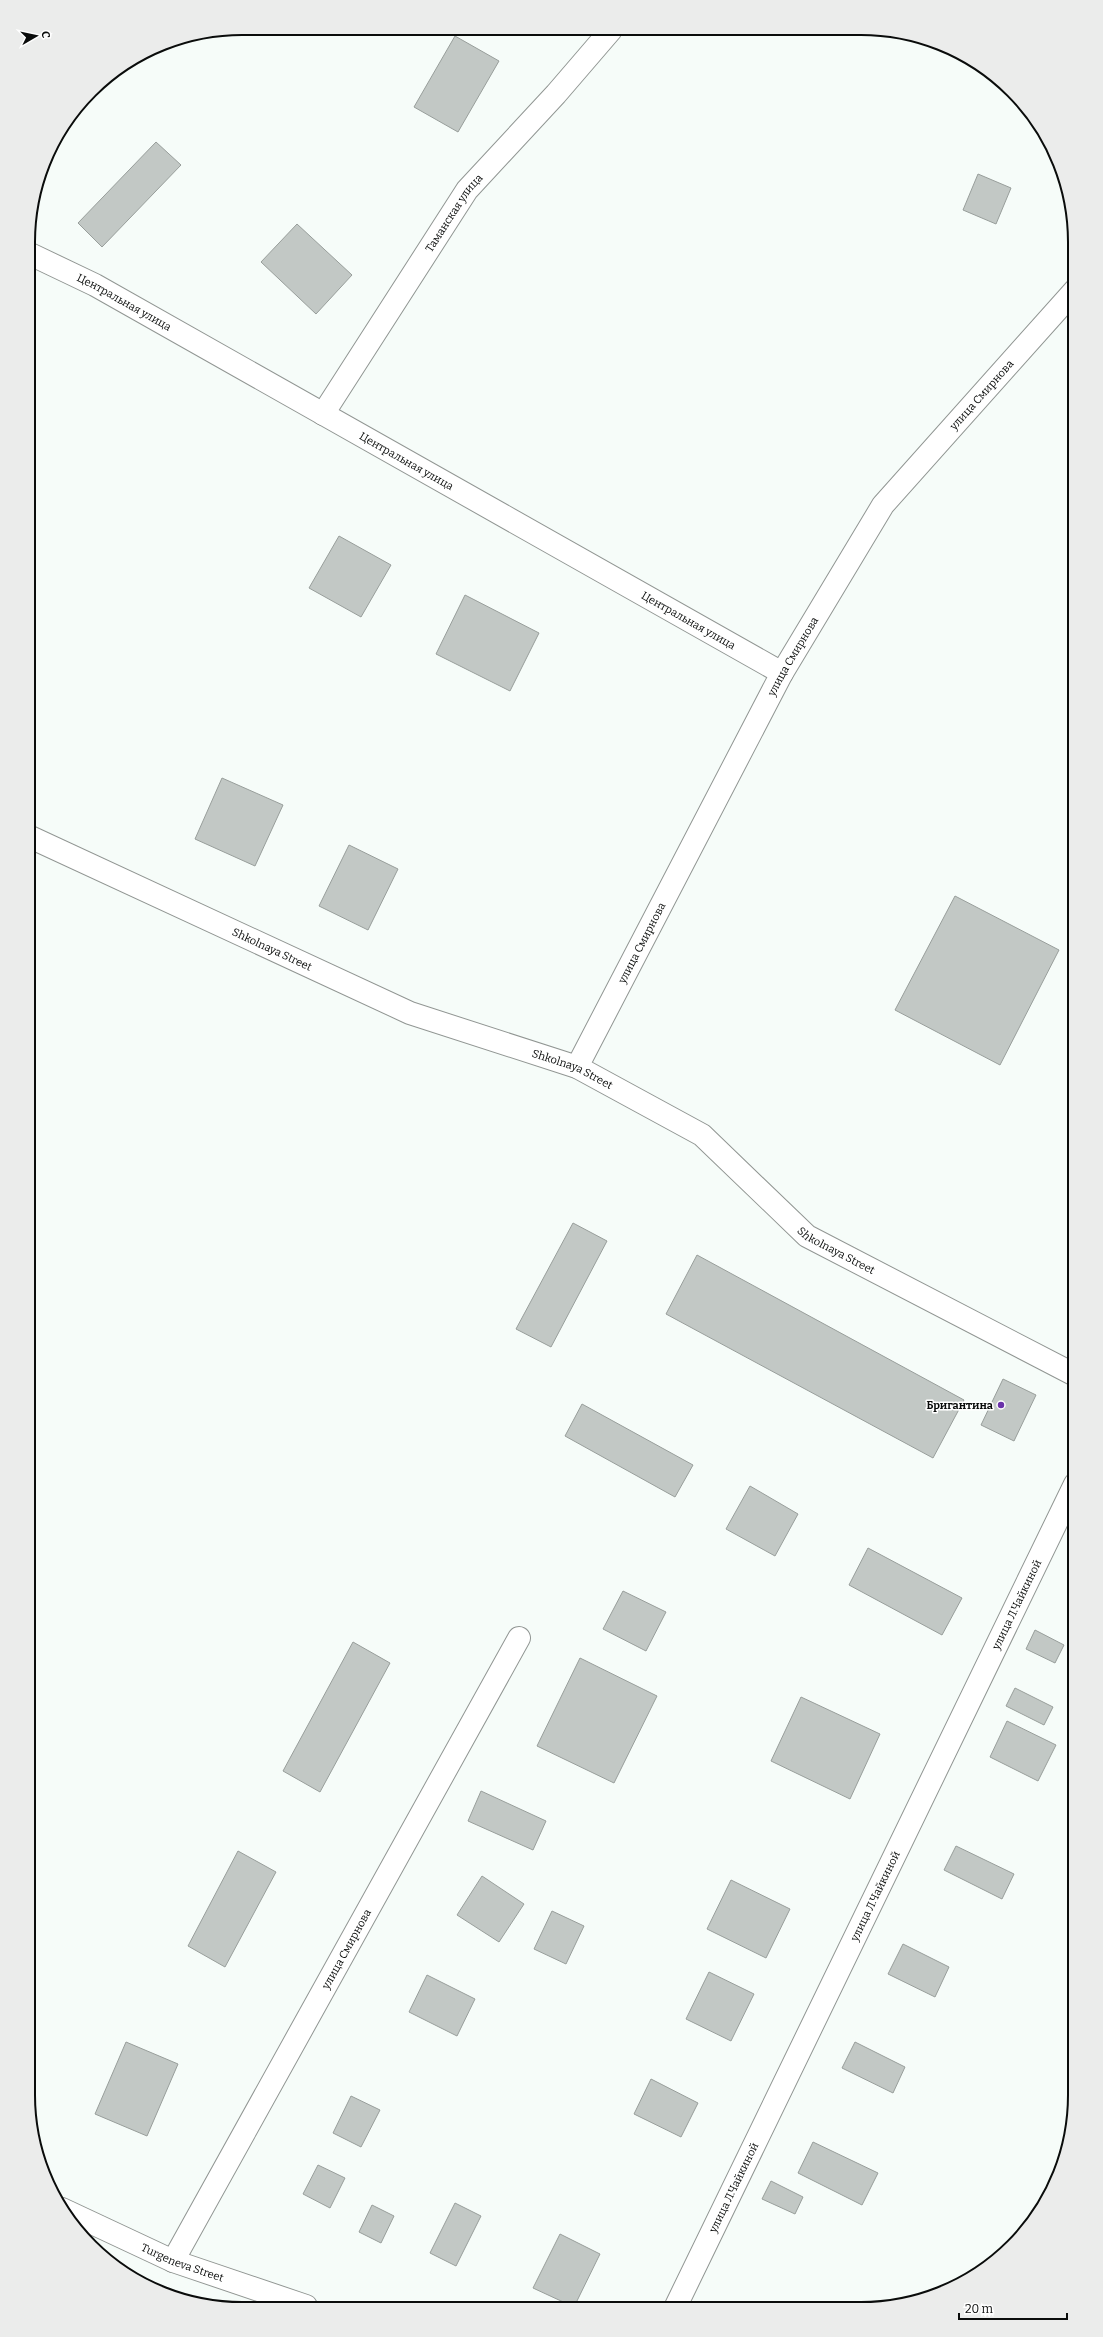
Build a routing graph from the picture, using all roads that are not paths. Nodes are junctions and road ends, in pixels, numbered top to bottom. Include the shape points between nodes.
1 (607, 35) edge
2 (35, 256) edge
3 (1068, 298) edge
4 (323, 414) junction
5 (782, 673) junction
6 (35, 839) edge
7 (577, 1067) junction
8 (1068, 1371) edge
9 (1068, 1498) edge
10 (520, 1638) dead end
11 (74, 2215) edge
12 (173, 2260) junction
13 (294, 2302) edge
14 (678, 2302) edge

1 - 4 street, Таманская улица via 467,190
2 - 4 street, Центральная улица via 95,285
3 - 5 street, улица Смирнова via 883,505
4 - 5 street, Центральная улица
5 - 7 street, улица Смирнова
6 - 7 street, Shkolnaya Street via 410,1013
7 - 8 street, Shkolnaya Street via 702,1135 807,1236
9 - 14 street, улица Л.Чайкиной
10 - 12 street, улица Смирнова
11 - 12 street, Turgeneva Street
12 - 13 street, Turgeneva Street

